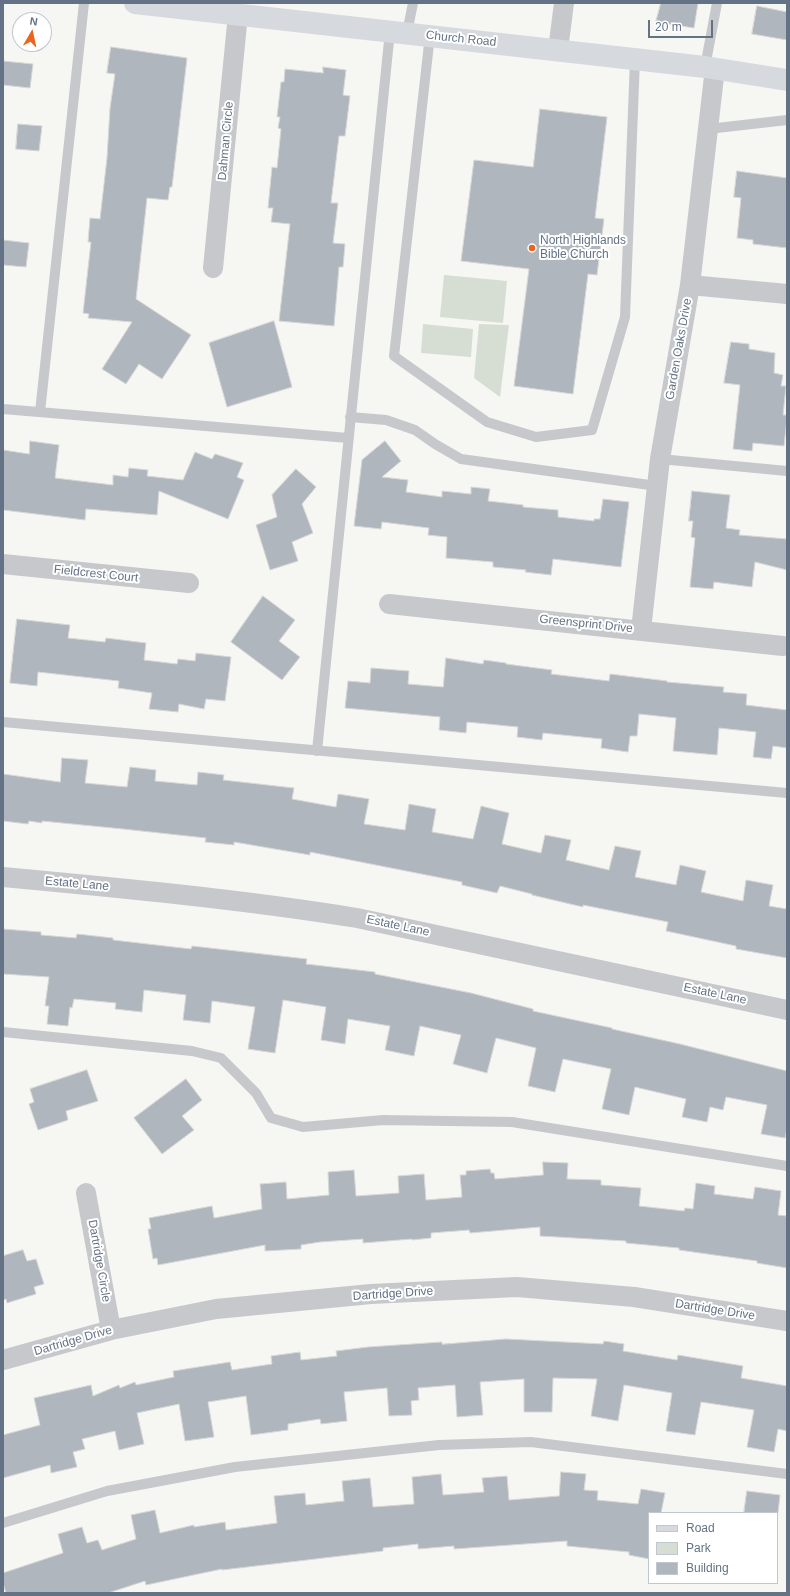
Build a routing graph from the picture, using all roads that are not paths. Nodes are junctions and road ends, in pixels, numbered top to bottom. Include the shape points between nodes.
1 (84, 3) edge
2 (135, 3) edge
3 (413, 3) edge
4 (564, 3) edge
5 (717, 3) edge
6 (238, 14) junction
7 (399, 32) junction
8 (430, 35) junction
9 (558, 50) junction
10 (635, 59) junction
11 (710, 67) junction
12 (787, 80) edge
13 (787, 120) edge
14 (708, 129) junction
15 (214, 268) dead end
16 (690, 285) junction
17 (787, 294) edge
18 (3, 409) edge
19 (40, 412) junction
20 (350, 417) junction
21 (348, 438) junction
22 (660, 459) junction
23 (787, 471) edge
24 (657, 486) junction
25 (3, 564) edge
26 (189, 583) dead end
27 (389, 604) dead end
28 (641, 630) junction
29 (783, 646) dead end
30 (3, 722) edge
31 (317, 751) junction
32 (787, 793) edge
33 (3, 877) edge
34 (787, 1010) edge
35 (3, 1032) edge
36 (787, 1166) edge
37 (86, 1193) dead end
38 (787, 1321) edge
39 (111, 1330) junction
40 (3, 1360) edge
41 (787, 1474) edge
42 (3, 1523) edge

1 - 19 lane
2 - 6 street, Church Road
3 - 7 lane
4 - 9 street
5 - 11 lane
6 - 7 street, Church Road
6 - 15 street, Dahman Circle
7 - 8 street, Church Road
7 - 20 lane
8 - 9 street, Church Road
8 - 10 lane via 394,356 487,422 536,437 592,430 625,317
9 - 10 street, Church Road
10 - 11 street, Church Road
11 - 12 street, Church Road
11 - 14 street, Garden Oaks Drive
13 - 14 lane
14 - 16 street, Garden Oaks Drive
16 - 17 street
16 - 22 street, Garden Oaks Drive
18 - 19 lane
19 - 21 lane
20 - 21 lane
20 - 24 lane via 386,420 415,430 461,459
21 - 31 lane
22 - 23 lane
22 - 24 street, Garden Oaks Drive
24 - 28 street, Garden Oaks Drive
25 - 26 street, Fieldcrest Court
27 - 28 street, Greensprint Drive
28 - 29 street, Greensprint Drive
30 - 31 lane
31 - 32 lane
33 - 34 street, Estate Lane via 182,894 357,918
35 - 36 lane via 192,1050 221,1058 256,1093 271,1118 303,1127 383,1120 512,1122
37 - 39 street, Dartridge Circle
38 - 39 street, Dartridge Drive via 634,1297 517,1287 371,1294 216,1309
39 - 40 street, Dartridge Drive
41 - 42 lane via 531,1442 439,1445 235,1467 107,1491

